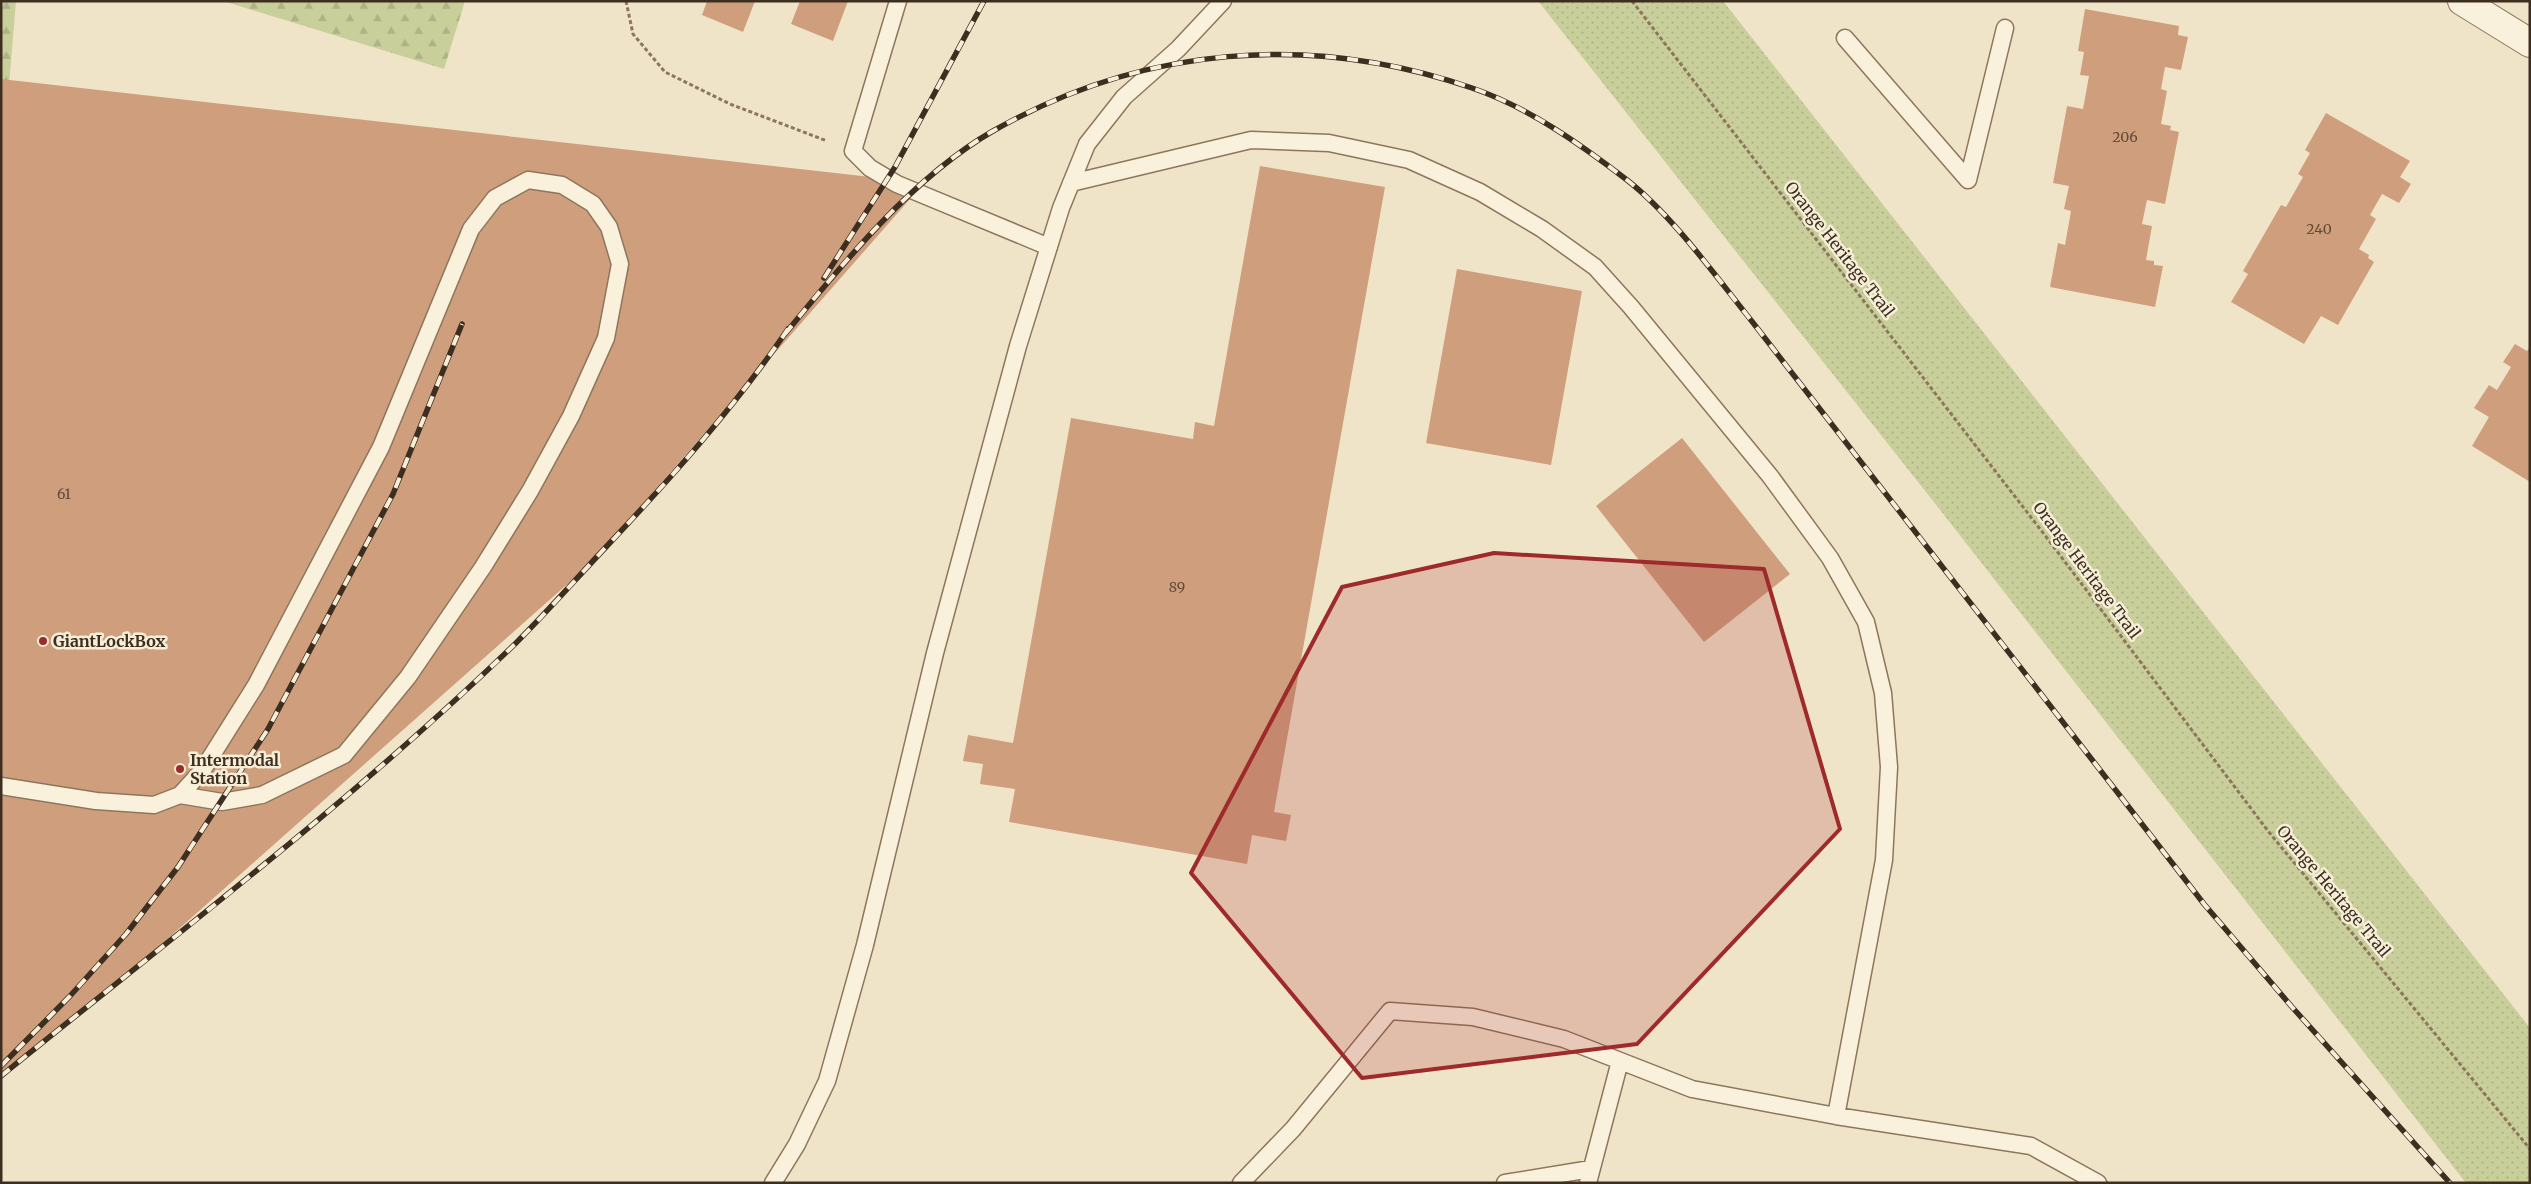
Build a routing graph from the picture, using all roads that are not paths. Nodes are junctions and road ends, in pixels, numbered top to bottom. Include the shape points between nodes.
1 (898, 1) edge
2 (1222, 1) edge
3 (2462, 1) edge
4 (2005, 28) dead end
5 (1845, 38) dead end
6 (2530, 43) edge
7 (1071, 183) junction
8 (1049, 247) junction
9 (1, 786) edge
10 (180, 795) junction
11 (1620, 1061) junction
12 (1836, 1116) junction
13 (1589, 1176) edge
14 (773, 1183) edge
15 (1241, 1183) edge
16 (1506, 1183) edge
17 (2098, 1183) edge

1 - 8 lane via 853,151 870,168 897,184
2 - 7 lane via 1178,49 1124,97 1087,144
3 - 6 street
4 - 5 lane via 1968,180
7 - 8 lane
7 - 12 lane via 1252,140 1329,143 1409,160 1480,192 1542,229 1595,268 1644,322 1770,476 1830,558 1866,622 1883,693 1889,767 1884,860
8 - 14 lane via 1018,346 935,653 866,945 827,1081 797,1144
9 - 10 lane via 96,801 154,805
10 - 10 lane via 222,802 262,795 344,755 408,677 530,491 572,416 606,338 620,264 609,227 593,204 562,185 528,180 496,198 472,229 381,447 256,684 202,771
11 - 12 lane via 1692,1089
11 - 13 lane
11 - 15 lane via 1564,1040 1473,1017 1390,1011 1294,1129
12 - 17 lane via 2030,1146
13 - 16 lane

